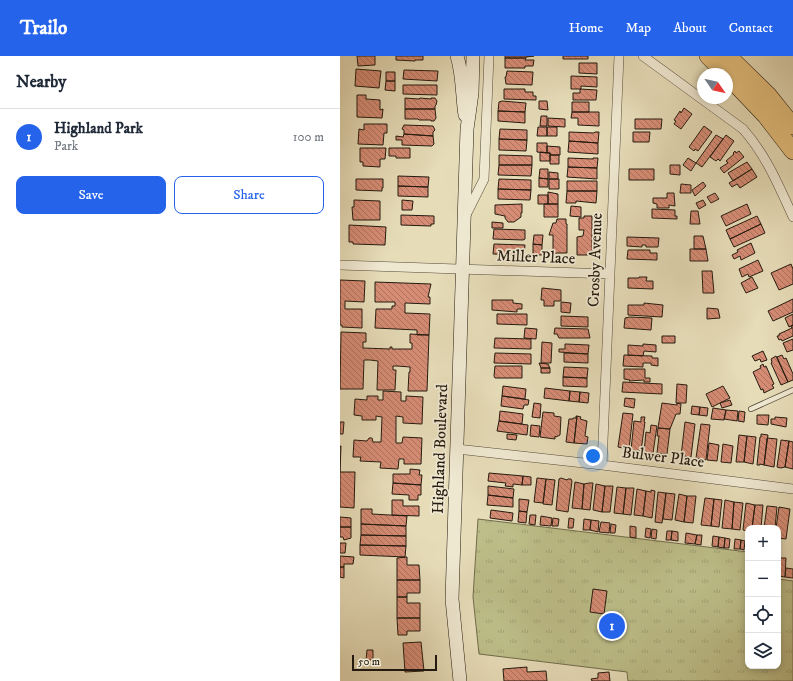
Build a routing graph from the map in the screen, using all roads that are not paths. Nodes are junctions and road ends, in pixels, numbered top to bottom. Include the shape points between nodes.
1 (457, 56) edge
2 (473, 56) edge
3 (489, 56) edge
4 (619, 56) edge
5 (642, 56) edge
6 (703, 56) edge
7 (708, 56) edge
8 (729, 66) edge
9 (793, 126) edge
10 (467, 129) junction
11 (793, 151) edge
12 (793, 217) edge
13 (465, 218) junction
14 (340, 265) edge
15 (461, 269) junction
16 (610, 274) junction
17 (793, 390) edge
18 (751, 409) dead end
19 (457, 449) junction
20 (602, 464) junction
21 (793, 489) edge
22 (460, 681) edge

1 - 10 main road, Highland Boulevard
2 - 10 main road, Highland Boulevard via 472,94
3 - 13 street, Highland Boulevard via 484,179
4 - 16 street, Crosby Avenue
5 - 12 street via 743,129 773,173
6 - 8 highway
7 - 8 highway
8 - 9 highway via 768,95
8 - 11 highway
10 - 13 main road, Highland Boulevard
13 - 15 main road, Highland Boulevard
14 - 15 street, Miller Place
15 - 16 street, Miller Place
15 - 19 main road, Highland Boulevard
16 - 20 street, Crosby Avenue
17 - 18 lane
19 - 20 street, Bulwer Place
19 - 22 main road, Highland Boulevard via 452,599
20 - 21 street, Bulwer Place

